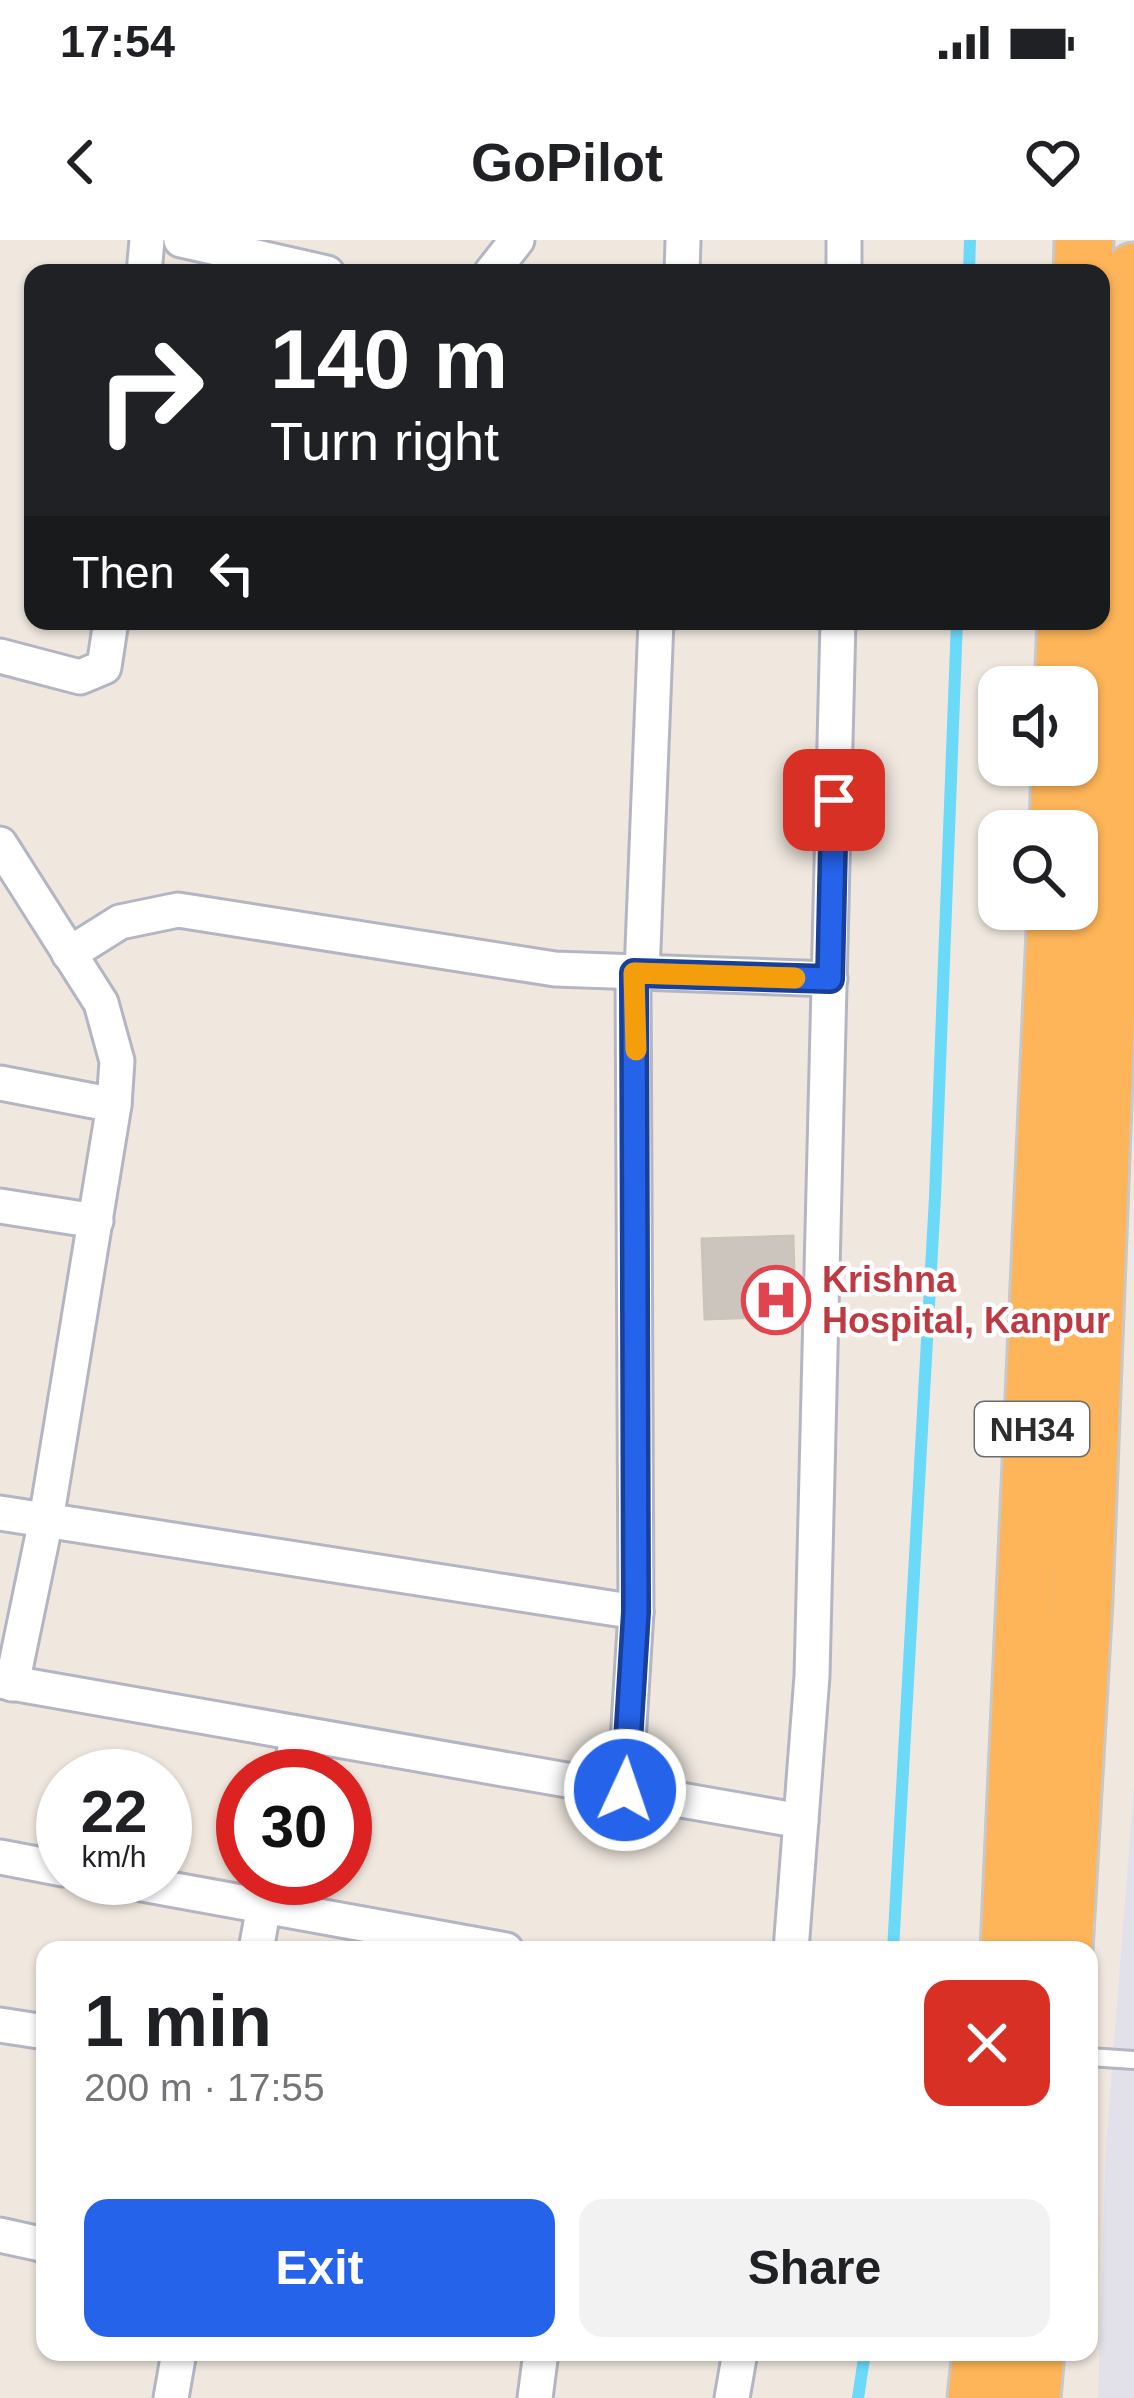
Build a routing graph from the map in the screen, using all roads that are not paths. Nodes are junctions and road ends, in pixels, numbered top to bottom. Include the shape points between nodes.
1 (181, 240) edge
2 (518, 240) edge
3 (286, 264) edge
4 (498, 264) edge
5 (1134, 272) edge
6 (110, 630) edge
7 (656, 630) edge
8 (838, 630) edge
9 (1067, 630) edge
10 (0, 656) edge
11 (1065, 666) edge
12 (0, 844) edge
13 (1059, 930) edge
14 (70, 954) junction
15 (638, 973) junction
16 (830, 979) junction
17 (0, 1083) edge
18 (114, 1106) junction
19 (1082, 1125) junction
20 (0, 1206) edge
21 (96, 1222) junction
22 (0, 1513) edge
23 (46, 1520) junction
24 (636, 1612) junction
25 (6, 1683) edge
26 (298, 1735) junction
27 (295, 1749) edge
28 (625, 1790) junction
29 (801, 1821) junction
30 (0, 1857) edge
31 (36, 1864) edge
32 (264, 1905) edge
33 (320, 1905) edge
34 (258, 1941) edge
35 (469, 1941) edge
36 (792, 1941) edge
37 (1011, 1941) edge
38 (1063, 1941) edge
39 (0, 2025) edge
40 (36, 2031) edge
41 (1098, 2058) edge
42 (1131, 2060) edge
43 (0, 2235) edge
44 (36, 2243) edge
45 (177, 2361) edge
46 (540, 2361) edge
47 (738, 2361) edge
48 (981, 2361) edge
49 (1034, 2361) edge
50 (171, 2398) edge
51 (535, 2398) edge
52 (732, 2398) edge
53 (977, 2398) edge
54 (1031, 2398) edge

1 - 3 street
2 - 4 street
5 - 19 highway, NH34
6 - 10 street via 104,667 92,675
7 - 15 street
8 - 16 street
9 - 11 highway
12 - 14 street
13 - 19 highway, NH34
14 - 15 street via 120,922 178,910 555,969
14 - 18 street via 101,1003 117,1060
15 - 16 street
15 - 24 street
16 - 29 street via 812,1676
17 - 18 street
18 - 21 street
19 - 37 highway, NH34
19 - 38 highway, NH34
20 - 21 street
21 - 23 street
22 - 23 street
23 - 24 street
23 - 25 street
24 - 28 street
25 - 26 street
26 - 27 street
26 - 28 street
28 - 29 street
29 - 36 street
30 - 31 street
32 - 34 street
33 - 35 street
39 - 40 street
41 - 42 lane
43 - 44 street
45 - 50 street
46 - 51 street
47 - 52 street
48 - 53 highway
49 - 54 highway

